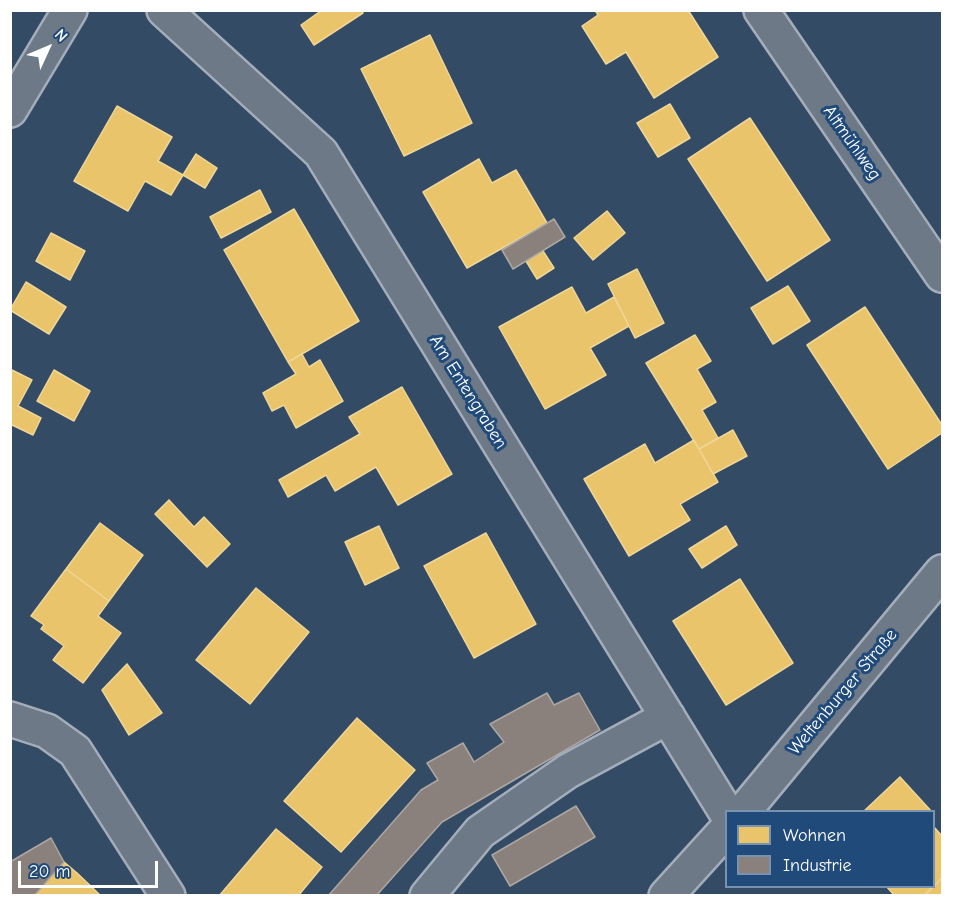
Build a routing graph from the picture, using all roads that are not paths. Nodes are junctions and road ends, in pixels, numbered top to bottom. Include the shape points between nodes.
1 (70, 10) edge
2 (164, 10) edge
3 (760, 10) edge
4 (10, 110) edge
5 (942, 275) edge
6 (942, 572) edge
7 (669, 717) junction
8 (10, 719) edge
9 (725, 810) edge
10 (744, 810) edge
11 (725, 831) edge
12 (168, 896) edge
13 (427, 896) edge
14 (666, 896) edge

1 - 4 street
2 - 7 street, Am Entengraben via 321,153
3 - 5 street, Altmühlweg
6 - 10 street, Weltenburger Straße
7 - 9 street, Am Entengraben
7 - 13 street via 568,771 480,832
8 - 12 street via 47,731 75,752
11 - 14 street

